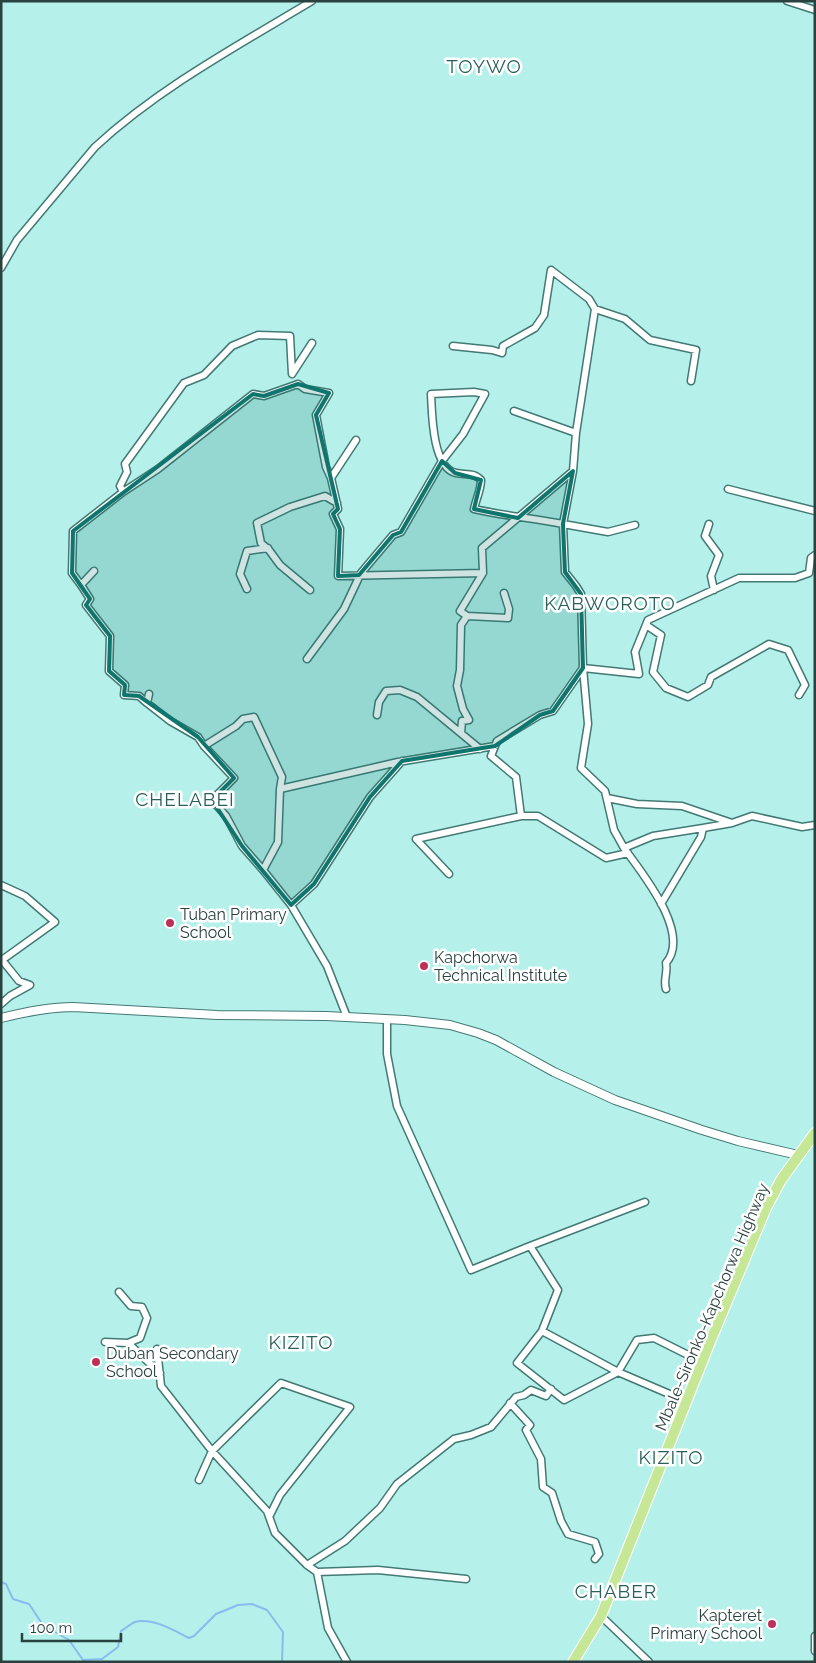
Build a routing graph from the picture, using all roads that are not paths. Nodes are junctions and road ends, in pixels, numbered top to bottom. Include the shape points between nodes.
1 (312, 1) edge
2 (787, 1) edge
3 (815, 10) edge
4 (1, 268) edge
5 (595, 310) junction
6 (312, 343) dead end
7 (453, 346) dead end
8 (691, 381) dead end
9 (514, 411) dead end
10 (576, 433) junction
11 (356, 440) dead end
12 (442, 462) junction
13 (573, 471) junction
14 (331, 478) junction
15 (728, 489) dead end
16 (123, 492) junction
17 (337, 503) junction
18 (815, 510) edge
19 (518, 518) junction
20 (563, 524) junction
21 (709, 524) dead end
22 (635, 525) dead end
23 (268, 548) junction
24 (815, 555) edge
25 (94, 571) dead end
26 (483, 574) junction
27 (360, 575) junction
28 (81, 585) junction
29 (247, 589) dead end
30 (310, 590) dead end
31 (714, 590) junction
32 (504, 593) dead end
33 (467, 616) junction
34 (646, 625) junction
35 (307, 660) dead end
36 (583, 668) junction
37 (149, 694) dead end
38 (799, 695) dead end
39 (147, 703) junction
40 (377, 715) dead end
41 (461, 733) junction
42 (204, 746) junction
43 (495, 746) junction
44 (480, 749) junction
45 (402, 761) junction
46 (280, 789) junction
47 (607, 798) junction
48 (521, 816) junction
49 (732, 823) junction
50 (815, 824) edge
51 (703, 828) junction
52 (626, 851) junction
53 (263, 870) junction
54 (449, 874) dead end
55 (1, 885) edge
56 (661, 904) junction
57 (291, 905) junction
58 (1, 960) edge
59 (666, 989) dead end
60 (1, 1004) edge
61 (2, 1016) edge
62 (347, 1017) junction
63 (387, 1019) junction
64 (815, 1133) edge
65 (798, 1155) junction
66 (645, 1202) dead end
67 (530, 1246) junction
68 (119, 1292) dead end
69 (542, 1331) junction
70 (105, 1342) dead end
71 (128, 1343) junction
72 (157, 1349) dead end
73 (690, 1356) dead end
74 (618, 1372) junction
75 (160, 1373) junction
76 (550, 1389) junction
77 (510, 1404) junction
78 (683, 1412) junction
79 (212, 1451) junction
80 (198, 1480) dead end
81 (270, 1514) junction
82 (595, 1559) dead end
83 (307, 1565) junction
84 (317, 1572) junction
85 (466, 1579) dead end
86 (600, 1616) junction
87 (815, 1636) edge
88 (815, 1651) edge
89 (347, 1662) edge
90 (573, 1662) edge
91 (649, 1662) edge

1 - 4 street via 164,90 95,147 23,232
2 - 3 street
5 - 7 street via 589,299 551,270 544,315 535,328 503,346 502,353
5 - 8 street via 625,319 650,340 696,350
5 - 10 street
6 - 16 street via 292,374 290,336 258,335 232,346 204,375 184,383 125,464 126,472 120,486
9 - 10 street
10 - 13 street
11 - 14 street
12 - 12 street via 463,434 485,394 431,394 434,438
12 - 19 street via 455,473 478,476 481,480 474,509
12 - 27 street via 400,532 393,535
13 - 19 street
13 - 20 street
14 - 16 street via 326,468 316,415 329,393 304,389 298,384 264,396 253,394 158,469
14 - 17 street
15 - 18 street
16 - 28 street via 73,531 72,573
17 - 23 street via 325,496 290,507 257,523 261,543
17 - 27 street via 338,509 333,514 340,529 338,576
19 - 20 street
19 - 26 street via 482,548
20 - 22 street via 608,532
20 - 36 street via 565,572 581,594
21 - 31 street via 705,536 719,555 711,576
23 - 29 street via 247,550 240,574
23 - 30 street via 280,565
24 - 31 street via 811,558 809,572 795,578 739,578
25 - 28 street
26 - 27 street
26 - 33 street via 460,611
27 - 35 street via 344,609
28 - 39 street via 90,599 86,605 110,636 109,671 125,685 124,695 140,696
31 - 34 street via 648,620
32 - 33 street via 508,618
33 - 41 street via 461,625 457,686 469,720 462,720
34 - 36 street via 635,652 639,674
34 - 38 street via 661,635 654,672 666,688 688,697 708,685 710,677 769,644 788,650 805,685
36 - 43 street via 553,711 531,720 497,741
36 - 47 street via 588,724 581,768 605,791
37 - 39 street
39 - 42 street via 198,737
40 - 41 street via 378,702 386,692 400,690 417,697
41 - 44 street
42 - 46 street via 243,719 254,717 282,777
42 - 53 street via 234,778 212,800 226,816 242,846
43 - 44 street
43 - 48 street via 491,756 516,777
44 - 45 street
45 - 46 street
45 - 57 street via 370,797 314,884
46 - 53 street via 278,842
47 - 49 street via 637,804 682,806
47 - 52 street via 614,830
48 - 52 street via 538,816 606,858
48 - 54 street via 416,839
49 - 50 street via 752,816 802,827
49 - 51 street
51 - 52 street via 653,836
51 - 56 street via 701,837
52 - 56 street via 656,891
53 - 57 street
55 - 58 street via 25,896 55,922
56 - 59 street via 673,937 671,957 666,962
57 - 62 street via 327,966
58 - 60 street via 19,981 30,985
61 - 62 street via 73,1007 217,1015
62 - 63 street
63 - 65 street via 450,1025 478,1033 615,1100 738,1141
63 - 67 street via 387,1054 397,1106 471,1270
64 - 65 main road, Mbale-Sironko-Kapchorwa Highway
65 - 78 main road, Mbale-Sironko-Kapchorwa Highway via 766,1208
66 - 67 street
67 - 69 street via 558,1290
68 - 71 street via 131,1306 142,1307 146,1318 140,1338
69 - 74 street
69 - 76 street via 517,1363
70 - 71 street
71 - 75 street
72 - 75 street
73 - 74 street via 654,1338 637,1340
74 - 76 street via 564,1400
74 - 78 street via 674,1396
75 - 79 street via 161,1386
76 - 77 street via 546,1396 531,1390
77 - 82 street via 530,1425 526,1430 541,1459 543,1486 552,1493 568,1534 595,1542 598,1554
77 - 83 street via 491,1427 454,1438 397,1484 380,1508 345,1541
78 - 86 main road, Mbale-Sironko-Kapchorwa Highway
79 - 80 street
79 - 81 street
79 - 81 street via 281,1383 350,1407 280,1495
81 - 83 street via 275,1534
83 - 84 street
84 - 85 street via 378,1570
84 - 89 street via 328,1628
86 - 90 main road, Mbale-Sironko-Kapchorwa Highway
86 - 91 street
87 - 88 street

